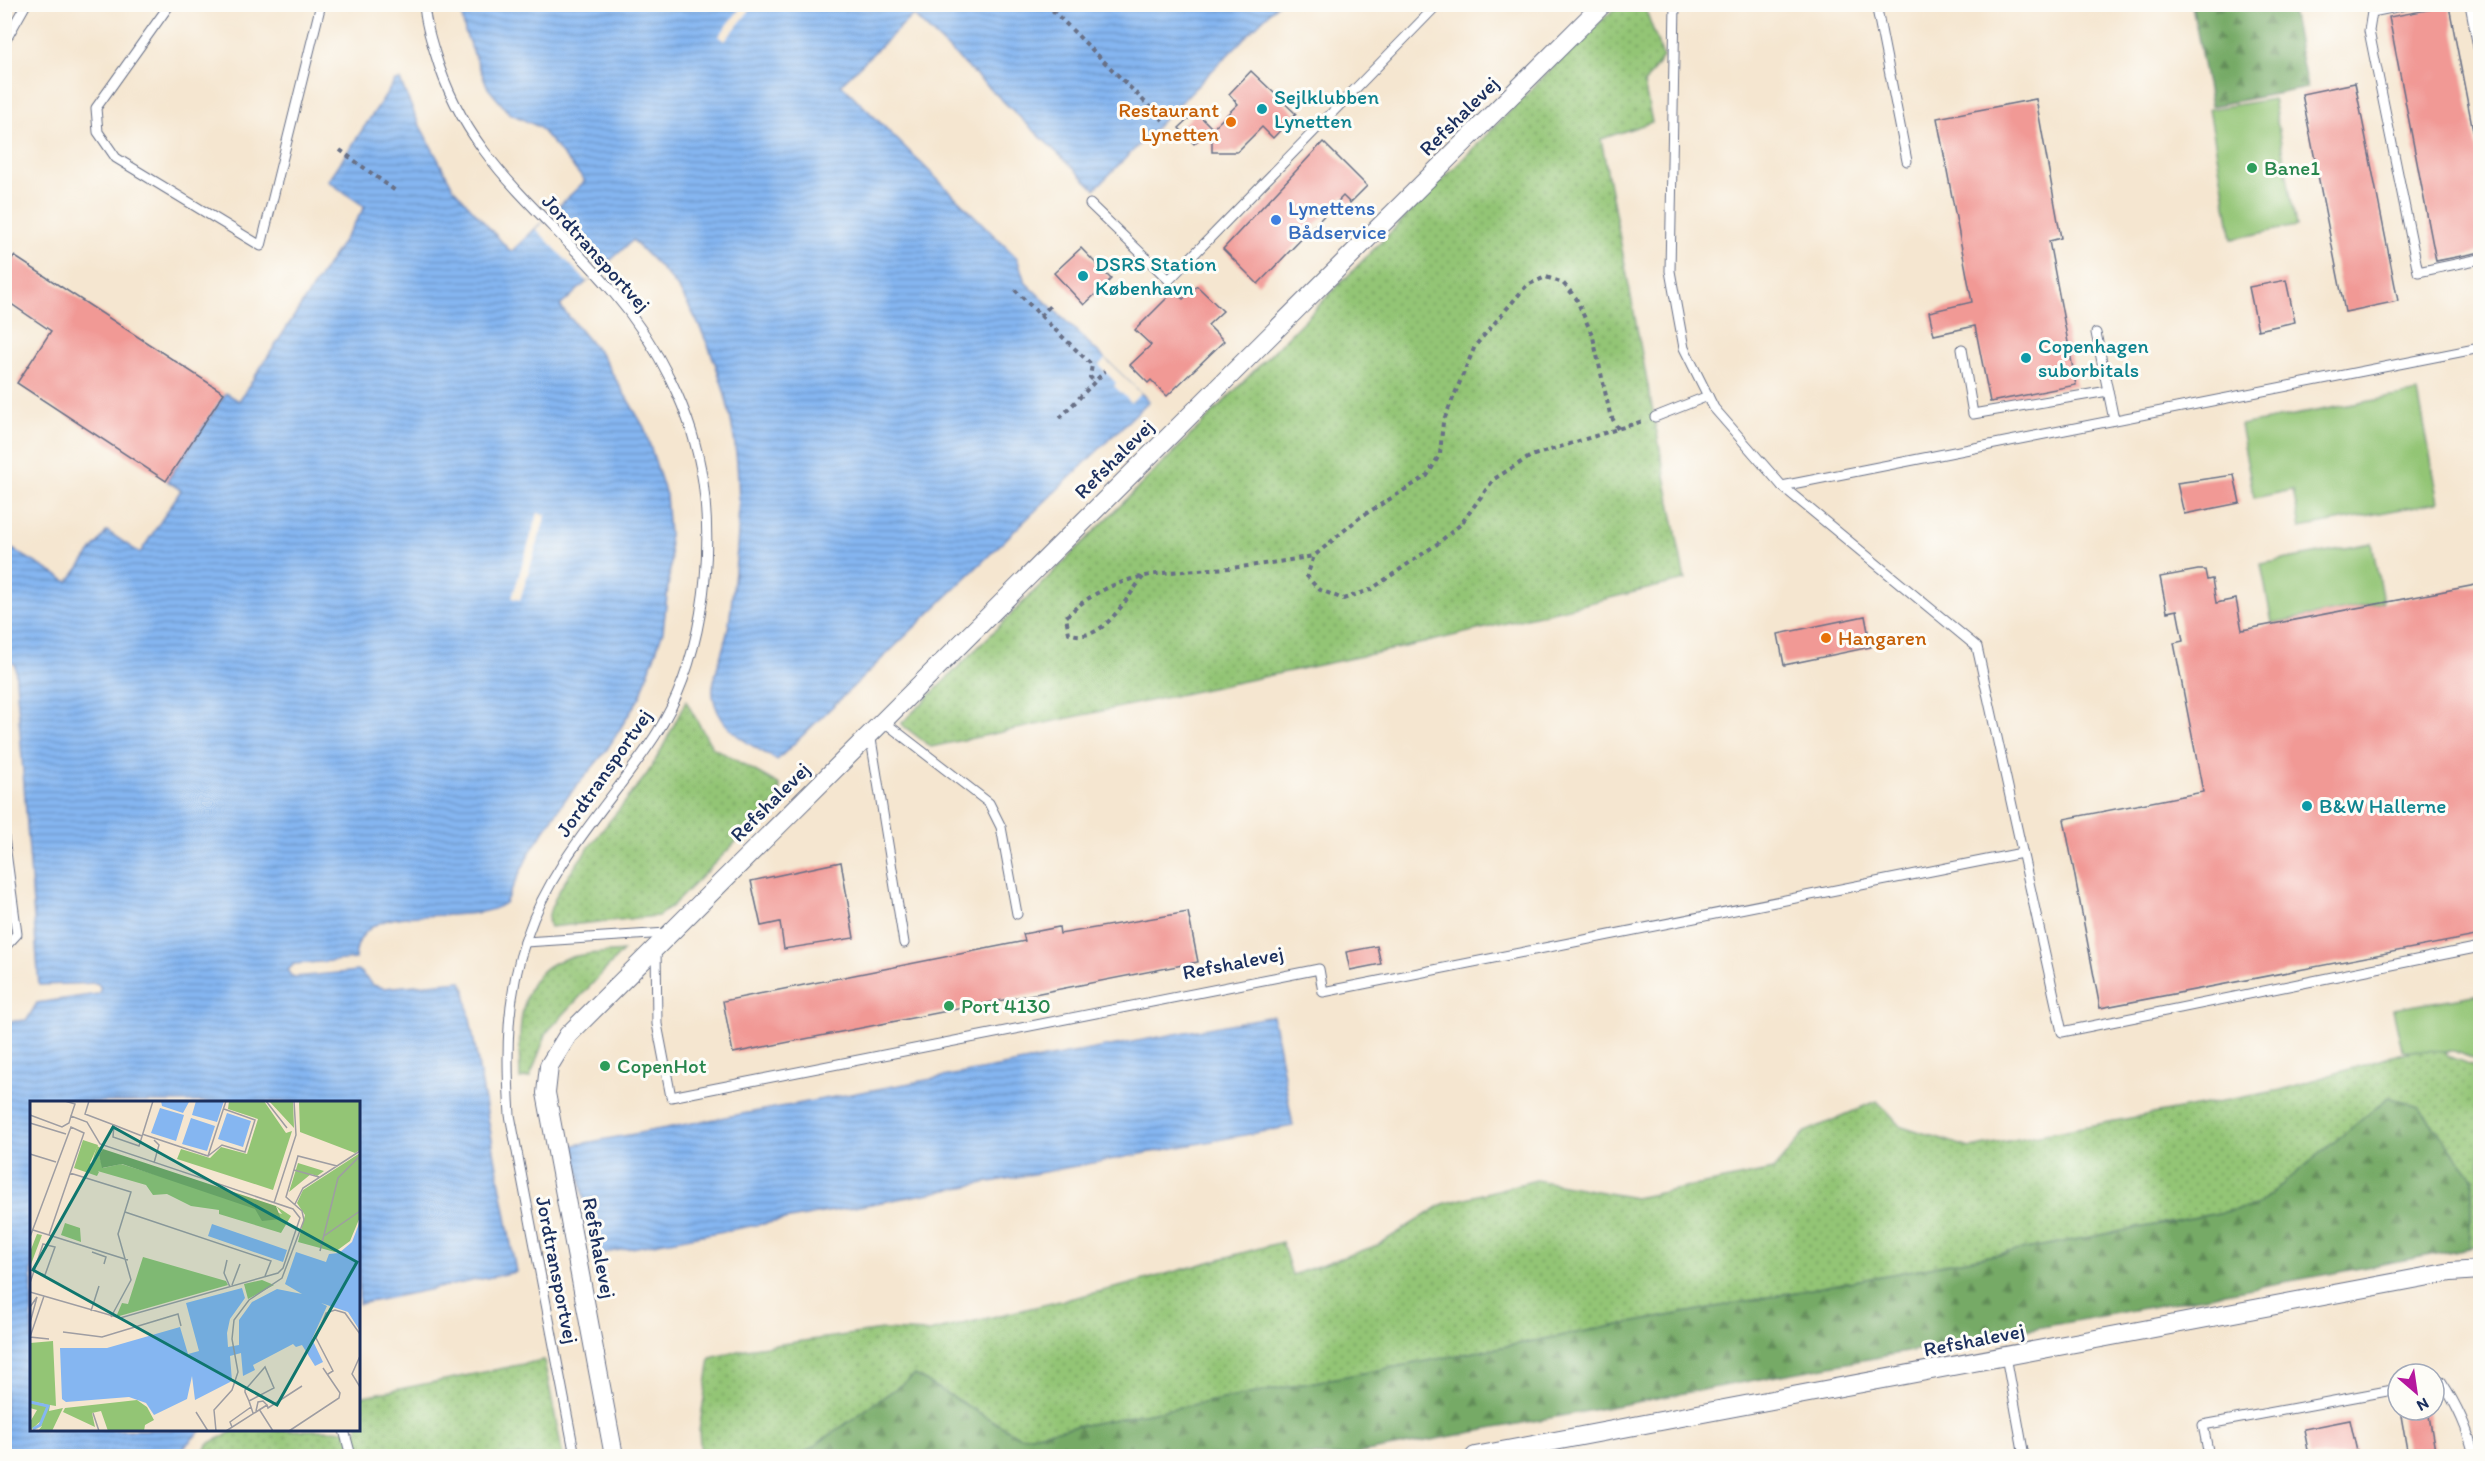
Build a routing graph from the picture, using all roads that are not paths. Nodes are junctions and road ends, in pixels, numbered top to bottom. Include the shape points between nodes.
1 (26, 4) edge
2 (170, 4) edge
3 (321, 4) edge
4 (424, 4) edge
5 (1438, 4) edge
6 (1675, 4) edge
7 (1876, 4) edge
8 (2411, 4) edge
9 (2470, 4) edge
10 (1602, 5) edge
11 (4, 43) edge
12 (2481, 58) edge
13 (1907, 161) dead end
14 (1090, 204) dead end
15 (2481, 260) edge
16 (2096, 333) dead end
17 (2481, 348) edge
18 (1962, 349) dead end
19 (2108, 390) junction
20 (1708, 396) junction
21 (1655, 417) road end
22 (2114, 420) junction
23 (1782, 486) junction
24 (877, 727) junction
25 (4, 837) edge
26 (2022, 853) junction
27 (1017, 914) dead end
28 (670, 933) junction
29 (525, 942) junction
30 (904, 943) dead end
31 (657, 946) junction
32 (2481, 947) edge
33 (4, 948) edge
34 (2481, 1270) edge
35 (2006, 1356) junction
36 (2446, 1389) edge
37 (2386, 1391) edge
38 (344, 1431) edge
39 (351, 1456) edge
40 (574, 1456) edge
41 (614, 1456) edge
42 (1475, 1456) edge
43 (2024, 1456) edge
44 (2209, 1456) edge
45 (2474, 1456) edge

1 - 11 lane
2 - 3 lane via 96,108 98,132 116,158 261,246
4 - 29 lane, Jordtransportvej via 450,97 475,142 634,319 667,371 689,426 702,481 706,579 698,631 671,706 657,734 581,834 546,892
5 - 14 lane via 1169,280
6 - 20 lane via 1670,272 1684,348
7 - 13 lane
8 - 15 lane via 2372,12 2369,31 2418,272
9 - 12 lane
10 - 24 street, Refshalevej
16 - 19 lane
17 - 22 lane
18 - 19 lane via 1973,414
19 - 22 lane
20 - 21 lane
20 - 23 lane
22 - 23 lane
23 - 26 lane via 1977,647
24 - 27 lane via 989,804 1001,827
24 - 28 street, Refshalevej
24 - 30 lane
25 - 33 lane via 17,934
26 - 31 lane, Refshalevej via 1323,992 1319,969 671,1097 657,1024
26 - 32 lane via 2062,1032
28 - 29 lane
28 - 31 street, Refshalevej
29 - 40 lane, Jordtransportvej via 509,1012 506,1061 510,1115
31 - 41 street, Refshalevej via 568,1035 549,1066 546,1093
34 - 35 street, Refshalevej via 2451,1272
35 - 42 street, Refshalevej
35 - 43 lane
36 - 45 lane via 2469,1431
37 - 44 lane via 2203,1425
38 - 39 lane

